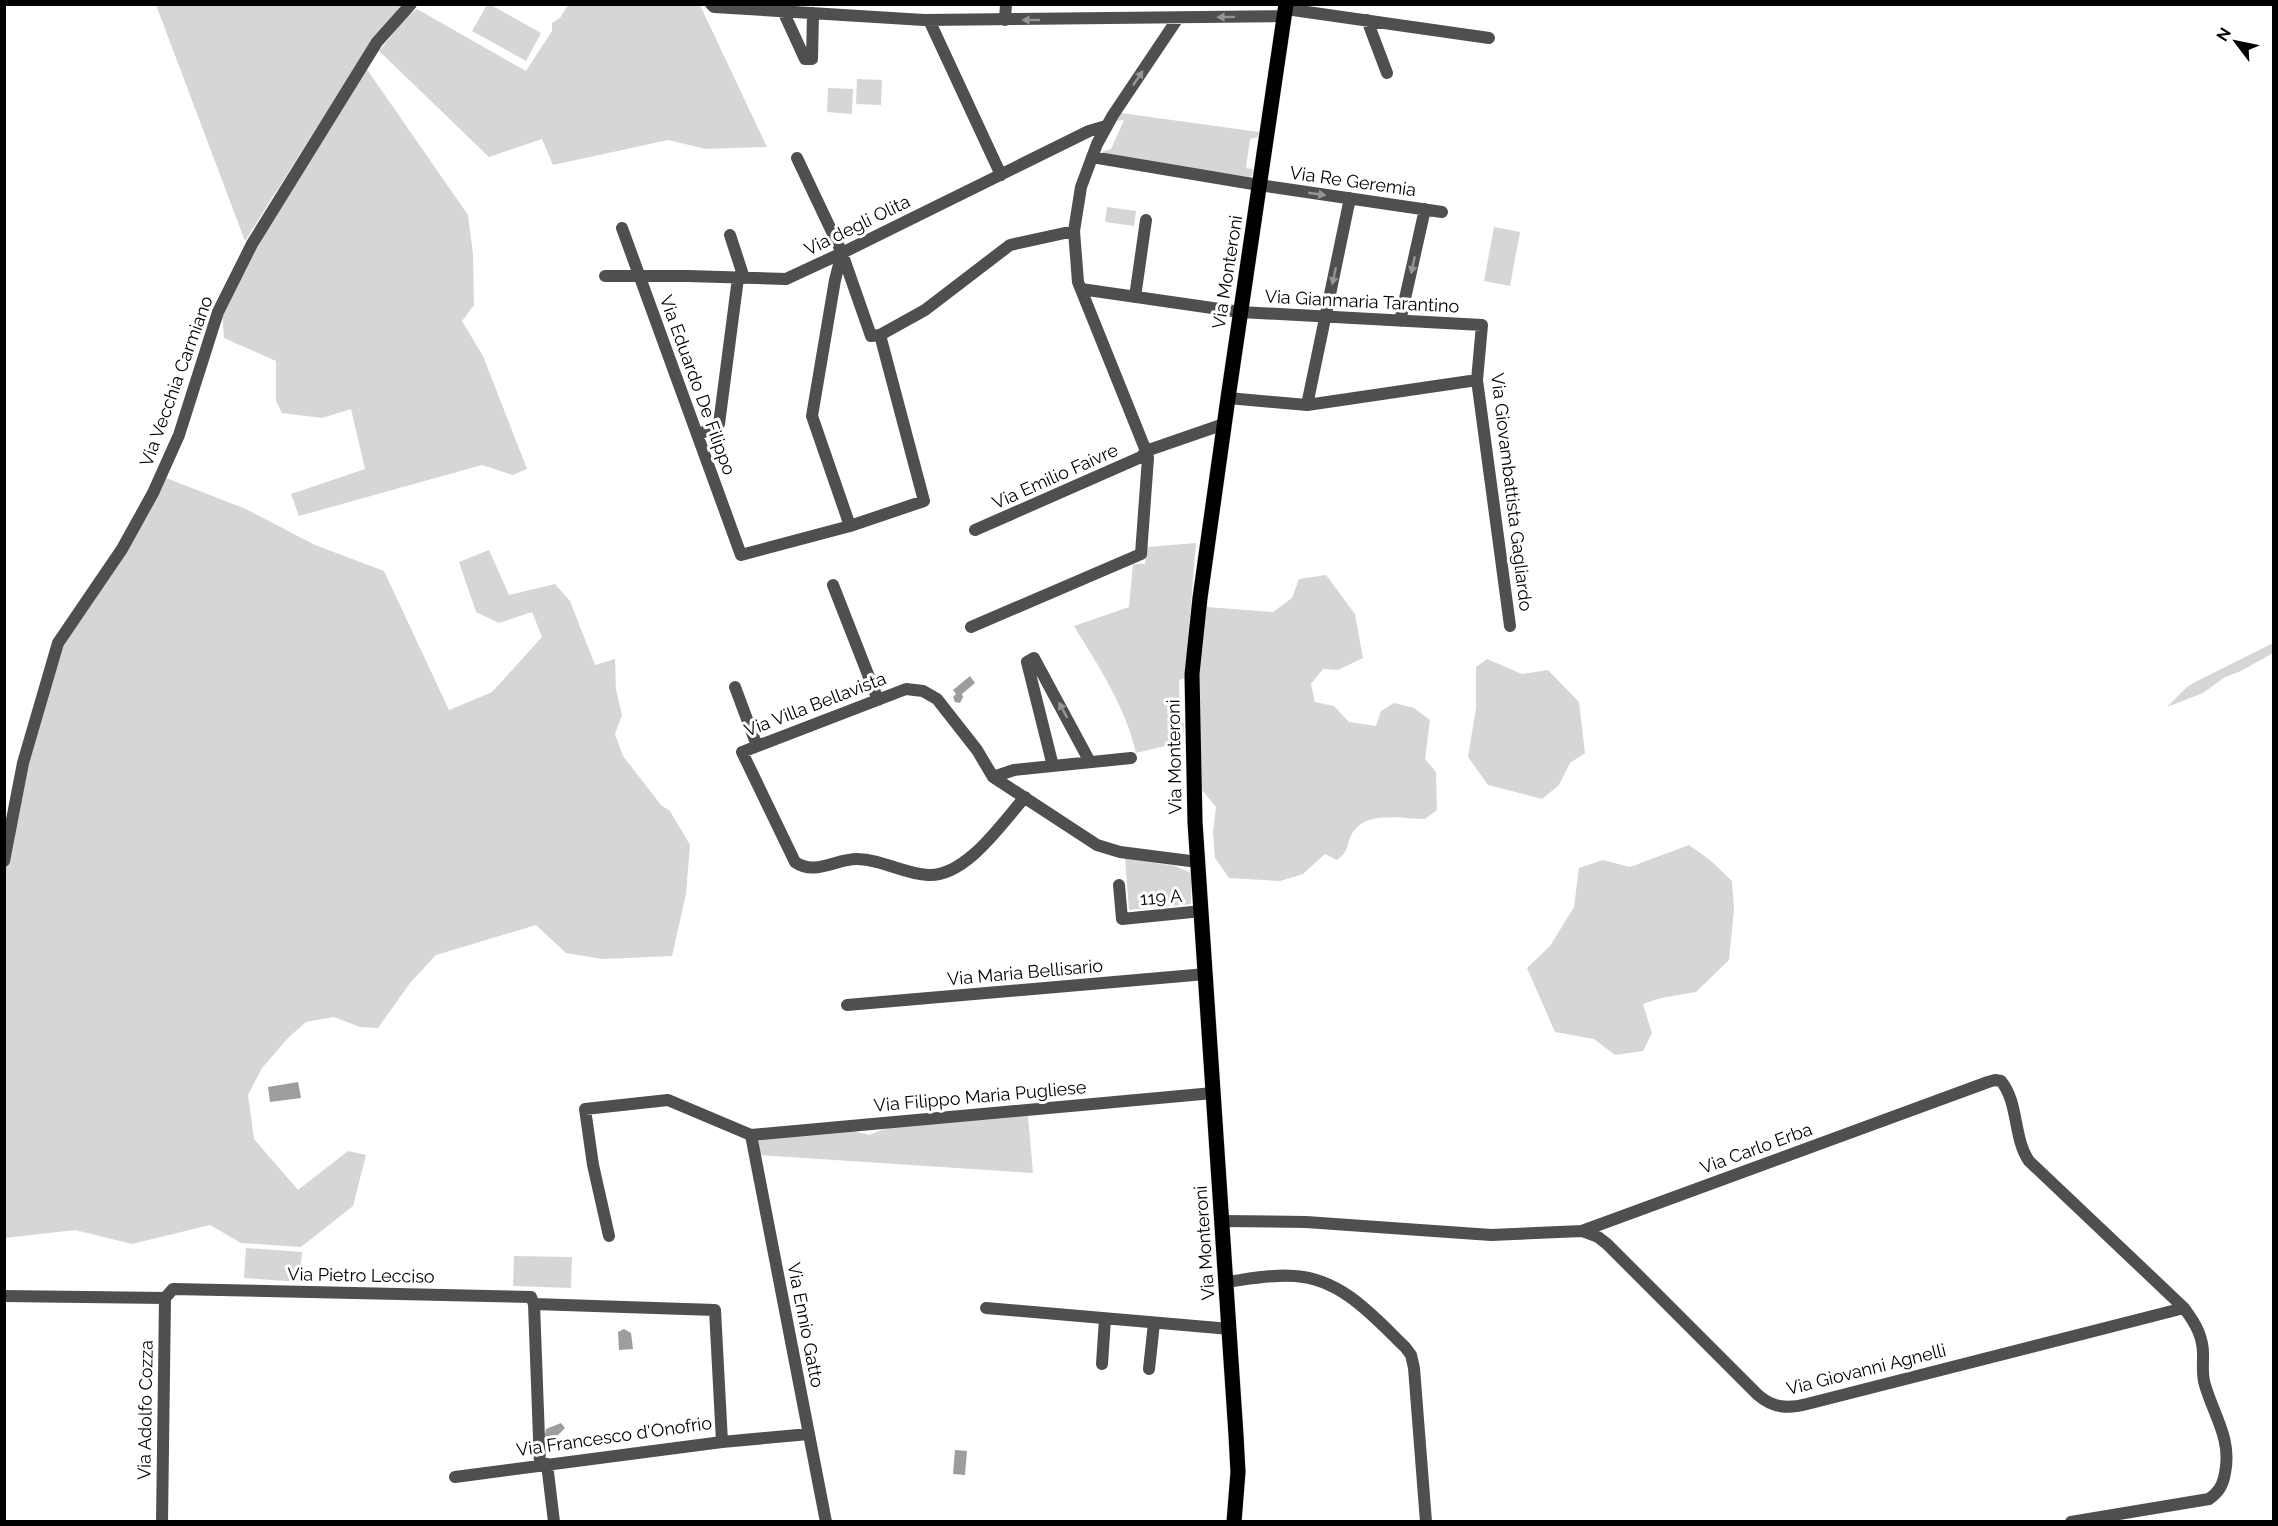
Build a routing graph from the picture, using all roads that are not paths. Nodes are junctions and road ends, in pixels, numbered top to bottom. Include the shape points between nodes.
1 (411, 4) edge
2 (711, 4) edge
3 (1005, 4) edge
4 (1306, 8) edge
5 (1286, 10) edge
6 (783, 11) junction
7 (813, 13) junction
8 (1178, 18) junction
9 (929, 20) junction
10 (1005, 20) junction
11 (1367, 20) junction
12 (1489, 38) dead end
13 (1387, 73) dead end
14 (1106, 126) junction
15 (1092, 157) junction
16 (797, 158) dead end
17 (1001, 175) junction
18 (1259, 185) junction
19 (1350, 198) junction
20 (1425, 209) junction
21 (1442, 212) dead end
22 (1146, 220) dead end
23 (622, 228) dead end
24 (1074, 231) junction
25 (730, 235) dead end
26 (842, 253) junction
27 (605, 276) dead end
28 (639, 276) junction
29 (741, 278) junction
30 (1081, 290) junction
31 (1135, 297) junction
32 (1240, 312) junction
33 (1326, 316) junction
34 (1400, 321) junction
35 (1482, 326) joint
36 (880, 334) junction
37 (1477, 380) junction
38 (1228, 398) junction
39 (1307, 405) junction
40 (1224, 424) junction
41 (698, 435) junction
42 (1146, 451) junction
43 (850, 526) junction
44 (975, 530) dead end
45 (833, 585) dead end
46 (1510, 626) dead end
47 (971, 627) dead end
48 (735, 687) dead end
49 (878, 700) junction
50 (757, 746) junction
51 (1131, 758) dead end
52 (1090, 762) junction
53 (1053, 766) junction
54 (993, 777) junction
55 (1025, 797) junction
56 (4, 861) edge
57 (1198, 862) junction
58 (1119, 885) dead end
59 (1202, 911) junction
60 (1206, 974) junction
61 (847, 1005) dead end
62 (1213, 1093) junction
63 (751, 1134) junction
64 (1221, 1221) junction
65 (1582, 1231) junction
66 (609, 1236) dead end
67 (1226, 1282) junction
68 (4, 1296) edge
69 (165, 1298) junction
70 (534, 1304) junction
71 (986, 1308) dead end
72 (2184, 1308) junction
73 (715, 1310) joint
74 (1106, 1318) junction
75 (1154, 1323) junction
76 (1230, 1329) junction
77 (1102, 1364) dead end
78 (1149, 1369) dead end
79 (809, 1434) junction
80 (722, 1442) junction
81 (544, 1464) junction
82 (455, 1477) dead end
83 (1236, 1519) edge
84 (162, 1521) edge
85 (554, 1521) edge
86 (826, 1521) edge
87 (1426, 1521) edge
88 (2071, 1521) edge

1 - 56 street, Via Vecchia Carmiano via 377,42 252,244 219,312 179,435 153,493 122,549 58,643 23,763
2 - 6 street
3 - 10 street
4 - 5 street
4 - 11 street
5 -> 8 street
5 - 18 main road, Via Monteroni
6 - 7 street
6 - 7 street via 805,59 812,59
7 - 9 street
8 -> 10 street
14 -> 8 street
9 - 10 street
9 - 17 street
11 - 12 street
11 - 13 street
14 - 15 street
14 - 17 street, Via degli Olita
15 - 18 street, Via Re Geremia
15 - 24 street via 1081,187
16 - 26 street
17 - 26 street, Via degli Olita
18 -> 19 street, Via Re Geremia
18 - 32 main road, Via Monteroni
19 - 20 street, Via Re Geremia
19 -> 33 street
20 - 21 street, Via Re Geremia
20 -> 34 street
22 - 31 street
23 - 28 street, Via Eduardo De Filippo
24 - 30 street
24 - 36 street via 1010,245 925,310
25 - 29 street
26 - 29 street, Via degli Olita via 786,279
26 - 36 street via 872,336
26 - 43 street via 812,416
27 - 28 street, Via degli Olita
28 - 29 street, Via degli Olita
28 - 41 street, Via Eduardo De Filippo
29 - 41 street via 719,424
30 - 31 street, Via Gianmaria Tarantino
30 - 42 street
31 - 32 street, Via Gianmaria Tarantino
32 - 33 street, Via Gianmaria Tarantino
32 - 38 main road, Via Monteroni
33 - 34 street, Via Gianmaria Tarantino
33 - 39 street
34 - 35 street, Via Gianmaria Tarantino
35 - 37 street, Via Giovambattista Gagliardo
36 - 43 street via 924,501
37 - 39 street
37 - 46 street, Via Giovambattista Gagliardo
38 - 39 street
38 - 40 main road, Via Monteroni
40 - 42 street, Via Emilio Faivre
40 - 57 main road, Via Monteroni via 1192,674
41 - 43 street, Via Eduardo De Filippo via 741,555
42 - 44 street, Via Emilio Faivre via 1141,458
42 - 47 street via 1141,554
45 - 49 street
48 - 50 street
49 - 50 street, Via Villa Bellavista
49 - 54 street, Via Villa Bellavista via 906,689 923,691 937,699 978,750
50 - 55 street, Via Villa Bellavista via 741,752 795,862 802,867 857,859 928,875 944,873 960,866
51 - 52 street
52 - 53 street
52 -> 53 street via 1034,658 1027,662
53 - 54 street via 1014,770
54 - 55 street, Via Villa Bellavista
55 - 57 street, Via Villa Bellavista via 1097,845 1119,852
57 - 59 main road, Via Monteroni
58 - 59 street, 119 A via 1122,918
59 - 60 main road, Via Monteroni
60 - 61 street, Via Maria Bellisario
60 - 62 main road, Via Monteroni
62 - 63 street, Via Filippo Maria Pugliese
62 - 64 main road, Via Monteroni
63 - 66 street via 668,1100 585,1109
63 - 79 street, Via Ennio Gatto
64 - 65 street, Via Carlo Erba via 1306,1222 1504,1235
64 - 67 main road, Via Monteroni
65 - 72 street, Via Giovanni Agnelli via 1607,1244 1764,1401 1780,1407 1807,1404
65 - 72 street, Via Carlo Erba via 1995,1080 2004,1086 2021,1147 2029,1161
67 - 76 main road, Via Monteroni
67 - 87 street via 1297,1276 1327,1284 1355,1300 1405,1347 1414,1368
68 - 69 street, Via Pietro Lecciso
69 - 70 street, Via Pietro Lecciso via 173,1289 185,1289 531,1297
69 - 84 street, Via Adolfo Cozza
70 - 73 street, Via Pietro Lecciso
70 - 81 street
71 - 74 street
72 - 88 street via 2202,1339 2205,1386 2226,1440 2228,1459 2223,1484 2209,1499
73 - 80 street, Via Francesco d'Onofrio
74 - 75 street
74 - 77 street
75 - 76 street
75 - 78 street
76 - 83 main road, Via Monteroni via 1238,1472
79 - 80 street
79 - 86 street, Via Ennio Gatto
80 - 81 street, Via Francesco d'Onofrio
81 - 82 street, Via Francesco d'Onofrio
81 - 85 street

